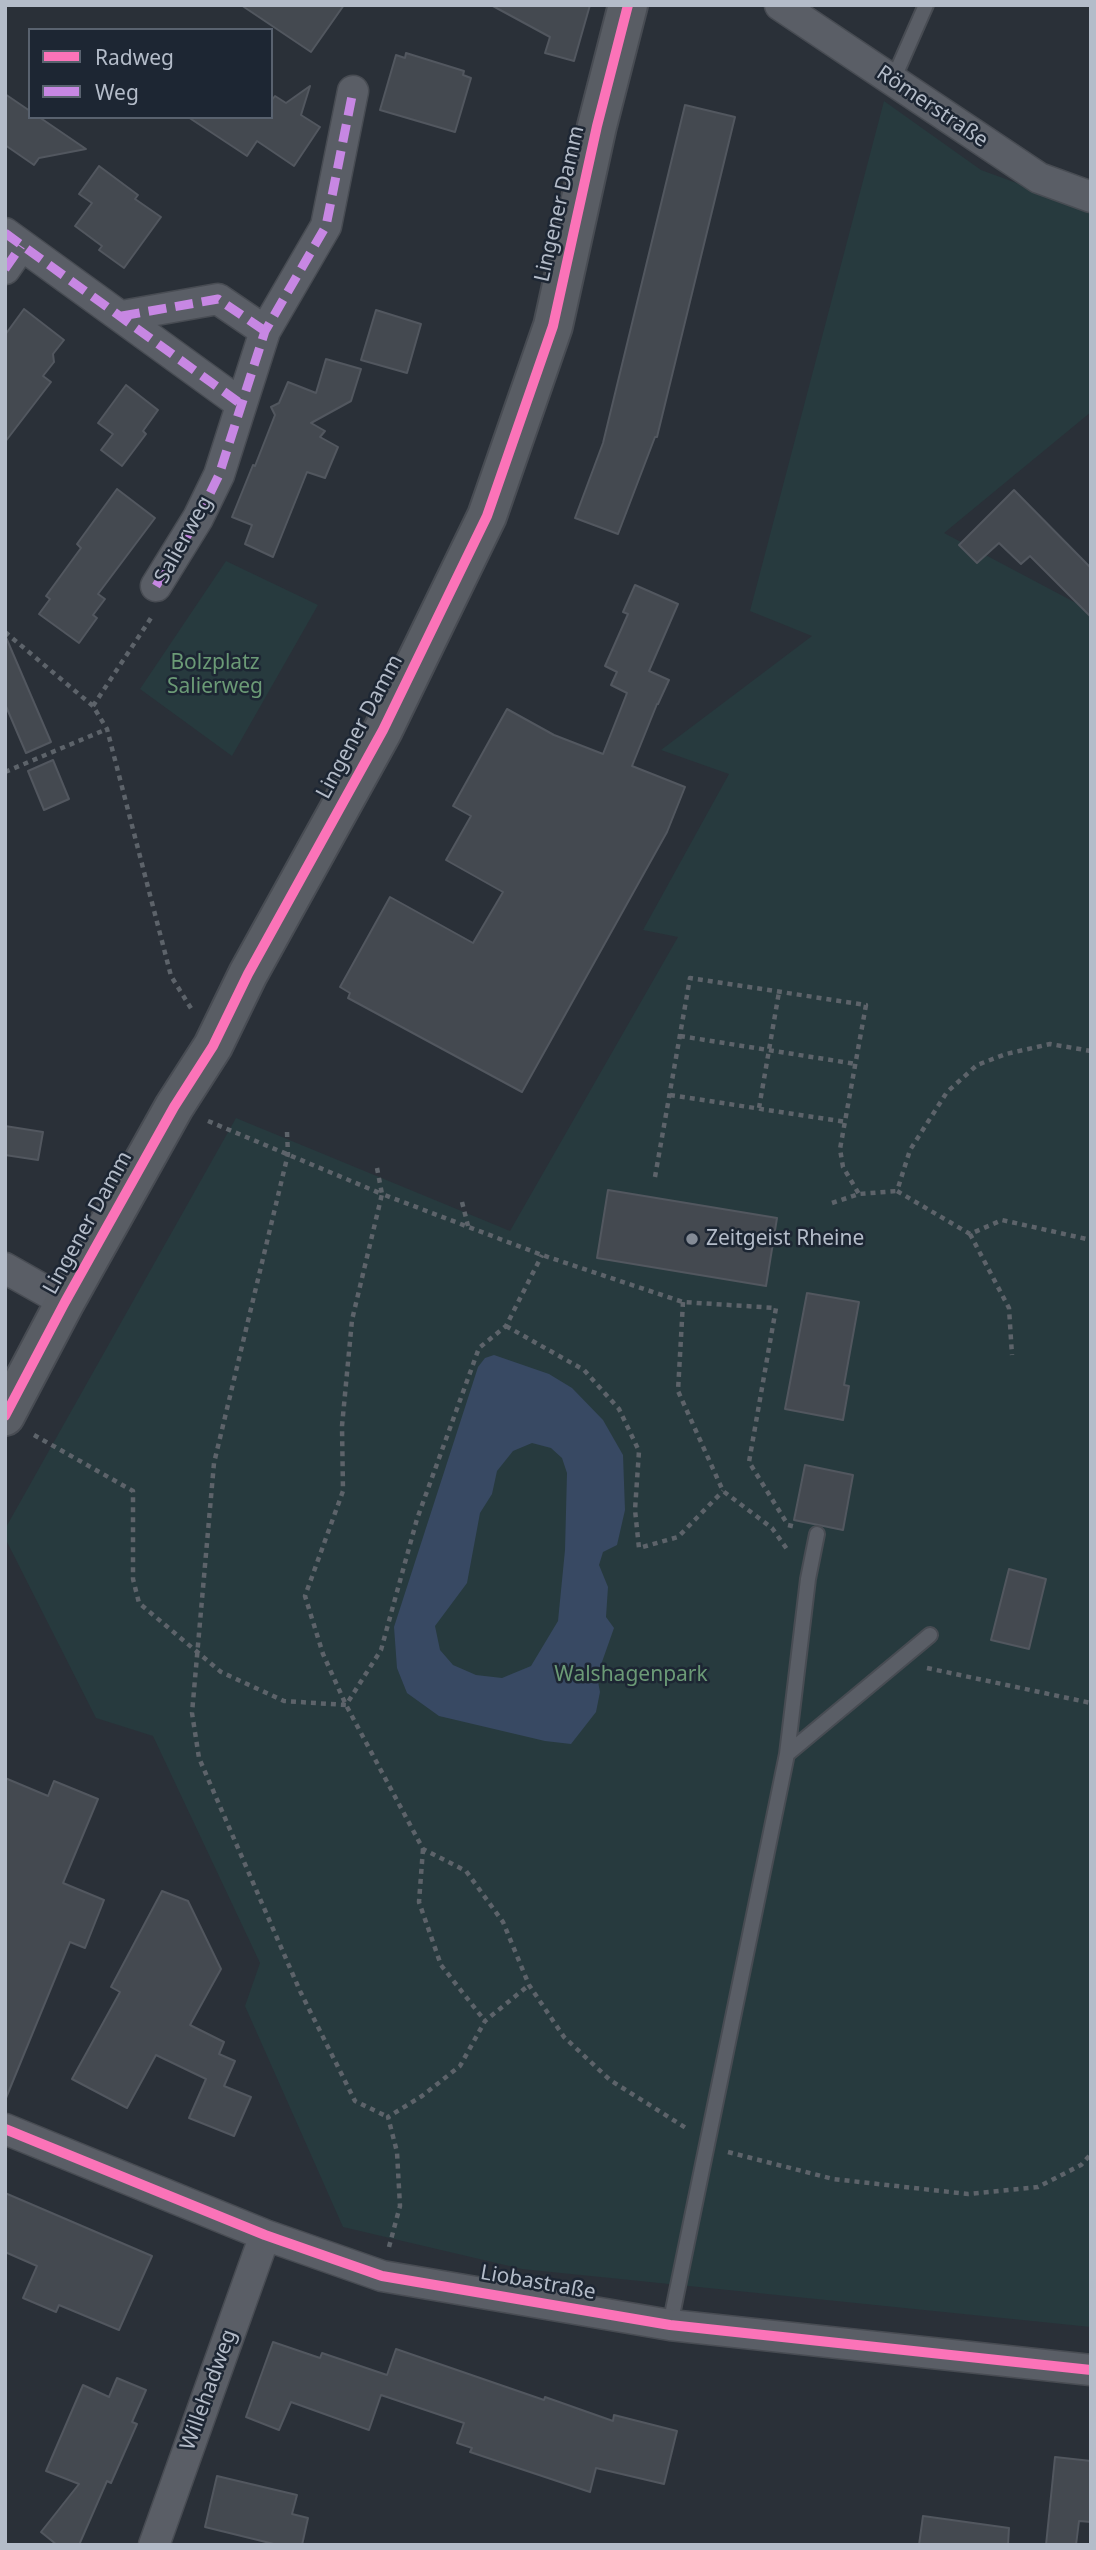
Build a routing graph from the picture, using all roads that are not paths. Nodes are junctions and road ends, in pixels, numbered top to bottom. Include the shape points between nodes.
1 (628, 5) edge
2 (780, 5) edge
3 (926, 5) edge
4 (892, 80) junction
5 (353, 92) dead end
6 (1091, 197) edge
7 (11, 249) edge
8 (122, 316) junction
9 (265, 331) junction
10 (241, 404) junction
11 (156, 586) road end
12 (5, 1269) edge
13 (65, 1302) junction
14 (17, 1424) edge
15 (817, 1534) road end
16 (930, 1636) dead end
17 (787, 1754) junction
18 (5, 2129) edge
19 (265, 2235) junction
20 (670, 2325) junction
21 (1091, 2370) edge
22 (154, 2545) edge

1 - 13 main road, Lingener Damm via 553,326 487,516 383,730 213,1046
2 - 4 street, Römerstraße
3 - 4 lane
4 - 6 street, Römerstraße via 1039,178
5 - 9 street, Salierweg via 326,226
7 - 8 street
8 - 9 street via 218,299
8 - 10 street
9 - 10 street, Salierweg
10 - 11 street, Salierweg via 219,475
12 - 13 street
13 - 14 main road, Lingener Damm
15 - 17 lane
16 - 17 lane
17 - 20 lane
18 - 19 street, Liobastraße
19 - 20 street, Liobastraße via 382,2276
19 - 22 street, Willehadweg
20 - 21 street, Liobastraße

